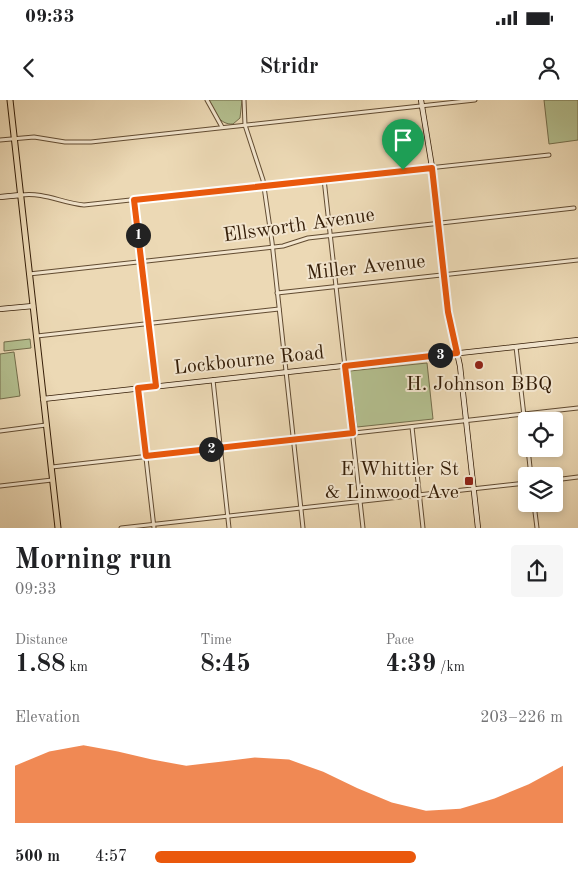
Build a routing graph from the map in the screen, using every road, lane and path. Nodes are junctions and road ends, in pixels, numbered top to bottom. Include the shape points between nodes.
1 (10, 100) edge
2 (207, 100) edge
3 (244, 100) edge
4 (475, 100) edge
5 (422, 103) edge
6 (245, 125) junction
7 (222, 127) junction
8 (14, 138) junction
9 (0, 140) edge
10 (550, 155) dead end
11 (432, 168) junction
12 (324, 179) junction
13 (264, 186) junction
14 (20, 195) junction
15 (0, 197) edge
16 (134, 200) junction
17 (574, 208) dead end
18 (438, 223) junction
19 (330, 235) junction
20 (273, 247) junction
21 (578, 260) edge
22 (141, 262) junction
23 (29, 274) junction
24 (443, 274) junction
25 (336, 286) junction
26 (277, 293) junction
27 (33, 306) junction
28 (0, 309) edge
29 (279, 310) junction
30 (148, 324) junction
31 (36, 336) junction
32 (578, 340) edge
33 (516, 347) junction
34 (457, 353) junction
35 (345, 366) junction
36 (286, 372) junction
37 (212, 380) junction
38 (156, 386) junction
39 (138, 388) junction
40 (43, 399) junction
41 (578, 408) edge
42 (524, 412) edge
43 (542, 412) edge
44 (518, 415) edge
45 (466, 420) junction
46 (46, 425) junction
47 (412, 426) junction
48 (0, 431) edge
49 (353, 433) junction
50 (293, 440) junction
51 (220, 448) junction
52 (146, 456) junction
53 (51, 467) junction
54 (578, 477) edge
55 (563, 479) edge
56 (52, 480) junction
57 (518, 484) edge
58 (0, 486) edge
59 (474, 489) junction
60 (420, 495) junction
61 (360, 501) junction
62 (301, 508) junction
63 (535, 512) edge
64 (228, 516) junction
65 (153, 526) edge
66 (58, 528) edge
67 (121, 528) edge
68 (229, 528) edge
69 (303, 528) edge
70 (364, 528) edge
71 (424, 528) edge
72 (478, 528) edge
73 (537, 528) edge

1 - 8 main road
2 - 7 street
3 - 6 street
4 - 5 street
5 - 6 street
5 - 11 main road
6 - 7 street
6 - 13 street
7 - 8 street via 81,142
8 - 9 street
8 - 14 main road
10 - 11 street
11 - 12 street
11 - 18 main road
12 - 13 street
12 - 19 street
13 - 16 street
13 - 20 street
14 - 15 main road
14 - 16 street via 45,195 84,205
14 - 23 main road
16 - 22 street
17 - 18 street, Ellsworth Avenue
18 - 19 street, Ellsworth Avenue
18 - 24 main road
19 - 20 street, Ellsworth Avenue
19 - 25 street
20 - 22 street, Ellsworth Avenue
20 - 26 street
21 - 24 street, Miller Avenue
22 - 23 street, Ellsworth Avenue
22 - 30 street
23 - 27 main road
24 - 25 street, Miller Avenue
24 - 34 main road
25 - 26 street, Miller Avenue
25 - 35 street
26 - 29 street
27 - 28 main road
27 - 31 main road
29 - 30 street
29 - 36 street
30 - 31 street
30 - 38 street
31 - 40 main road
32 - 33 main road, Lockbourne Road
33 - 34 main road, Lockbourne Road
33 - 42 street
34 - 35 main road, Lockbourne Road
34 - 45 main road
35 - 36 main road, Lockbourne Road
35 - 49 street
36 - 37 main road, Lockbourne Road
36 - 50 street
37 - 38 main road, Lockbourne Road
37 - 51 street
38 - 39 main road, Lockbourne Road
39 - 40 main road, Lockbourne Road
39 - 52 street
40 - 46 main road
41 - 43 street
44 - 45 street
45 - 47 street
45 - 59 main road
46 - 48 street
46 - 53 main road
47 - 49 street
47 - 60 street
49 - 50 street
49 - 61 street
50 - 51 street
50 - 62 street
51 - 52 street
51 - 64 street
52 - 53 street
52 - 65 street
53 - 56 main road
54 - 55 street
56 - 58 street
56 - 66 main road
57 - 59 street
59 - 60 street
59 - 72 main road
60 - 61 street
60 - 71 street
61 - 62 street
61 - 70 street
62 - 64 street
62 - 69 street
63 - 73 street
64 - 65 street
64 - 68 street
65 - 67 street

